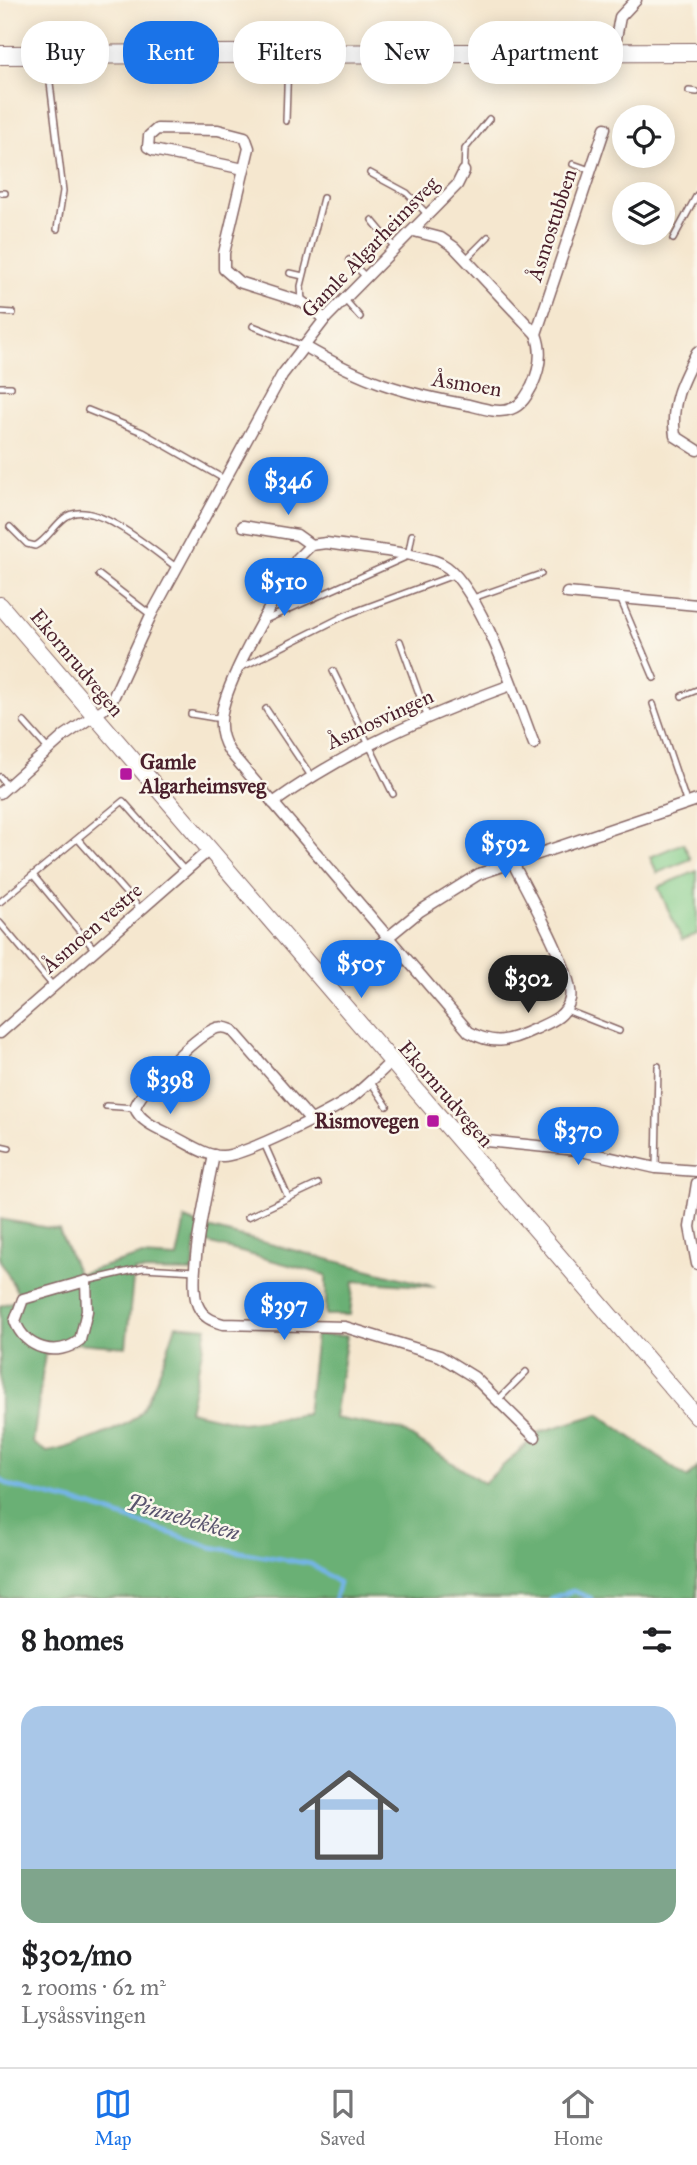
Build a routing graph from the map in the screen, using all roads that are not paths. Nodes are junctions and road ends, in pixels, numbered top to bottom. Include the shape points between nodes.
1 (636, 0) edge
2 (619, 21) edge
3 (697, 52) edge
4 (468, 54) edge
5 (623, 54) edge
6 (0, 55) edge
7 (21, 55) edge
8 (109, 55) edge
9 (233, 55) edge
10 (346, 55) edge
11 (50, 84) edge
12 (287, 84) edge
13 (689, 91) dead end
14 (697, 92) edge
15 (489, 119) dead end
16 (286, 121) dead end
17 (605, 128) dead end
18 (572, 164) dead end
19 (244, 169) junction
20 (590, 170) junction
21 (464, 171) joint
22 (370, 173) dead end
23 (697, 195) edge
24 (323, 198) dead end
25 (428, 215) junction
26 (372, 220) dead end
27 (57, 229) dead end
28 (414, 231) junction
29 (675, 235) edge
30 (488, 237) dead end
31 (396, 249) junction
32 (467, 258) junction
33 (349, 260) dead end
34 (290, 273) dead end
35 (303, 276) junction
36 (367, 278) junction
37 (345, 300) junction
38 (302, 302) junction
39 (0, 312) edge
40 (13, 313) dead end
41 (360, 317) dead end
42 (325, 319) junction
43 (253, 326) dead end
44 (536, 334) junction
45 (304, 346) junction
46 (697, 352) edge
47 (0, 387) edge
48 (11, 387) dead end
49 (88, 410) dead end
50 (697, 450) edge
51 (223, 479) junction
52 (243, 526) dead end
53 (10, 527) dead end
54 (412, 535) dead end
55 (310, 545) junction
56 (408, 556) junction
57 (176, 567) junction
58 (255, 574) dead end
59 (541, 574) dead end
60 (99, 575) dead end
61 (454, 575) junction
62 (282, 586) junction
63 (567, 593) dead end
64 (473, 598) junction
65 (620, 598) junction
66 (0, 605) edge
67 (697, 605) edge
68 (151, 615) junction
69 (265, 620) junction
70 (400, 641) dead end
71 (240, 668) junction
72 (333, 671) dead end
73 (654, 678) dead end
74 (511, 685) junction
75 (697, 690) edge
76 (682, 696) dead end
77 (653, 704) dead end
78 (265, 709) dead end
79 (191, 714) dead end
80 (95, 716) junction
81 (427, 716) junction
82 (221, 719) junction
83 (24, 722) dead end
84 (368, 744) junction
85 (534, 744) dead end
86 (48, 749) junction
87 (311, 776) junction
88 (2, 786) edge
89 (393, 794) dead end
90 (692, 802) edge
91 (273, 803) junction
92 (78, 839) junction
93 (208, 851) junction
94 (512, 861) junction
95 (186, 872) junction
96 (33, 875) junction
97 (0, 902) edge
98 (142, 912) junction
99 (0, 923) edge
100 (388, 936) junction
101 (95, 950) junction
102 (53, 986) junction
103 (326, 988) junction
104 (566, 1010) junction
105 (2, 1027) edge
106 (619, 1031) dead end
107 (391, 1062) junction
108 (658, 1066) dead end
109 (370, 1081) junction
110 (106, 1106) dead end
111 (387, 1106) dead end
112 (135, 1108) junction
113 (310, 1119) junction
114 (456, 1138) junction
115 (263, 1141) junction
116 (0, 1146) edge
117 (9, 1148) dead end
118 (215, 1155) junction
119 (656, 1168) junction
120 (697, 1171) edge
121 (697, 1183) edge
122 (318, 1184) dead end
123 (288, 1196) junction
124 (248, 1217) dead end
125 (697, 1264) edge
126 (196, 1271) junction
127 (86, 1281) junction
128 (526, 1372) dead end
129 (499, 1399) junction
130 (697, 1417) edge
131 (535, 1437) dead end

1 - 2 street
3 - 5 main road
4 - 10 main road
6 - 7 main road
8 - 9 main road
11 - 27 lane via 63,191
12 - 16 lane
13 - 14 lane
15 - 21 lane via 465,149
17 - 20 street, Åsmostubben
18 - 20 lane
19 - 19 street via 249,142 237,134 157,130 149,136 148,147 153,150
19 - 38 street via 223,269 239,282
20 - 44 street, Åsmostubben
21 - 25 street, Gamle Algarheimsveg via 457,186
22 - 25 lane via 407,193
23 - 29 lane
24 - 35 lane
25 - 28 street, Gamle Algarheimsveg
26 - 31 lane
28 - 31 street, Gamle Algarheimsveg
28 - 32 street via 441,238
30 - 32 lane
31 - 36 street, Gamle Algarheimsveg
32 - 44 street
33 - 36 lane
34 - 35 lane
35 - 38 lane
36 - 37 street, Gamle Algarheimsveg
37 - 41 lane
37 - 42 street, Gamle Algarheimsveg
38 - 42 street
39 - 40 lane
42 - 45 street, Gamle Algarheimsveg
43 - 45 lane
44 - 45 street, Åsmoen via 541,357 533,383 520,404 500,411 390,389
45 - 51 street, Gamle Algarheimsveg via 263,405
46 - 50 street via 676,393 672,417 676,436
47 - 48 lane
49 - 51 lane via 142,432
51 - 57 street, Gamle Algarheimsveg
52 - 55 street via 297,535
53 - 57 lane via 35,546 69,514 81,512 114,523
54 - 56 lane
55 - 56 street via 326,543
55 - 62 street
56 - 61 street via 439,563
56 - 69 lane
57 - 68 street, Gamle Algarheimsveg
58 - 62 lane
59 - 64 lane
60 - 68 lane
61 - 64 street
61 - 71 lane via 346,615
62 - 69 street
63 - 65 street
64 - 74 street
65 - 67 street
65 - 73 lane
66 - 80 main road, Ekornrudvegen
68 - 80 street, Gamle Algarheimsveg via 121,687
69 - 71 street
70 - 81 lane
71 - 82 street
72 - 84 lane
74 - 81 street, Åsmosvingen
74 - 85 street
75 - 76 lane
77 - 90 lane
78 - 87 lane
79 - 82 lane
80 - 86 street, Gamle Algarheimsveg
80 - 93 main road, Ekornrudvegen
81 - 84 street, Åsmosvingen
82 - 91 street via 226,745
83 - 86 lane
84 - 87 street, Åsmosvingen
84 - 89 lane
86 - 88 street, Gamle Algarheimsveg
87 - 91 street, Åsmosvingen
90 - 94 street
91 - 100 street
92 - 95 lane via 123,802
92 - 96 lane
92 - 98 lane
93 - 95 street, Åsmoen vestre
93 - 103 main road, Ekornrudvegen
94 - 100 street via 447,892
94 - 104 street via 572,989
95 - 98 street, Åsmoen vestre
96 - 97 lane
96 - 101 lane
98 - 101 street, Åsmoen vestre
99 - 102 lane
100 - 103 street
100 - 104 street via 469,1032 482,1039 505,1042
101 - 102 street, Åsmoen vestre
102 - 105 street, Åsmoen vestre
103 - 107 main road, Ekornrudvegen
104 - 106 lane
107 - 109 street
107 - 114 main road, Ekornrudvegen
108 - 119 lane
109 - 111 lane
109 - 113 street via 338,1106
110 - 112 lane
112 - 113 street via 151,1083 210,1031 223,1027 232,1031
112 - 118 street via 145,1121
113 - 115 street
114 - 119 street via 577,1150
114 - 130 main road, Ekornrudvegen
115 - 118 street via 238,1153
115 - 123 lane
116 - 117 lane
118 - 126 street
119 - 120 street
121 - 125 street via 690,1227
122 - 123 lane
123 - 124 lane
126 - 127 lane via 143,1268
126 - 129 street via 198,1305 215,1322 368,1332 457,1365
127 - 127 street via 23,1298 15,1321 23,1337 37,1348 50,1349 70,1347 80,1340 87,1311
128 - 129 lane
129 - 131 street

